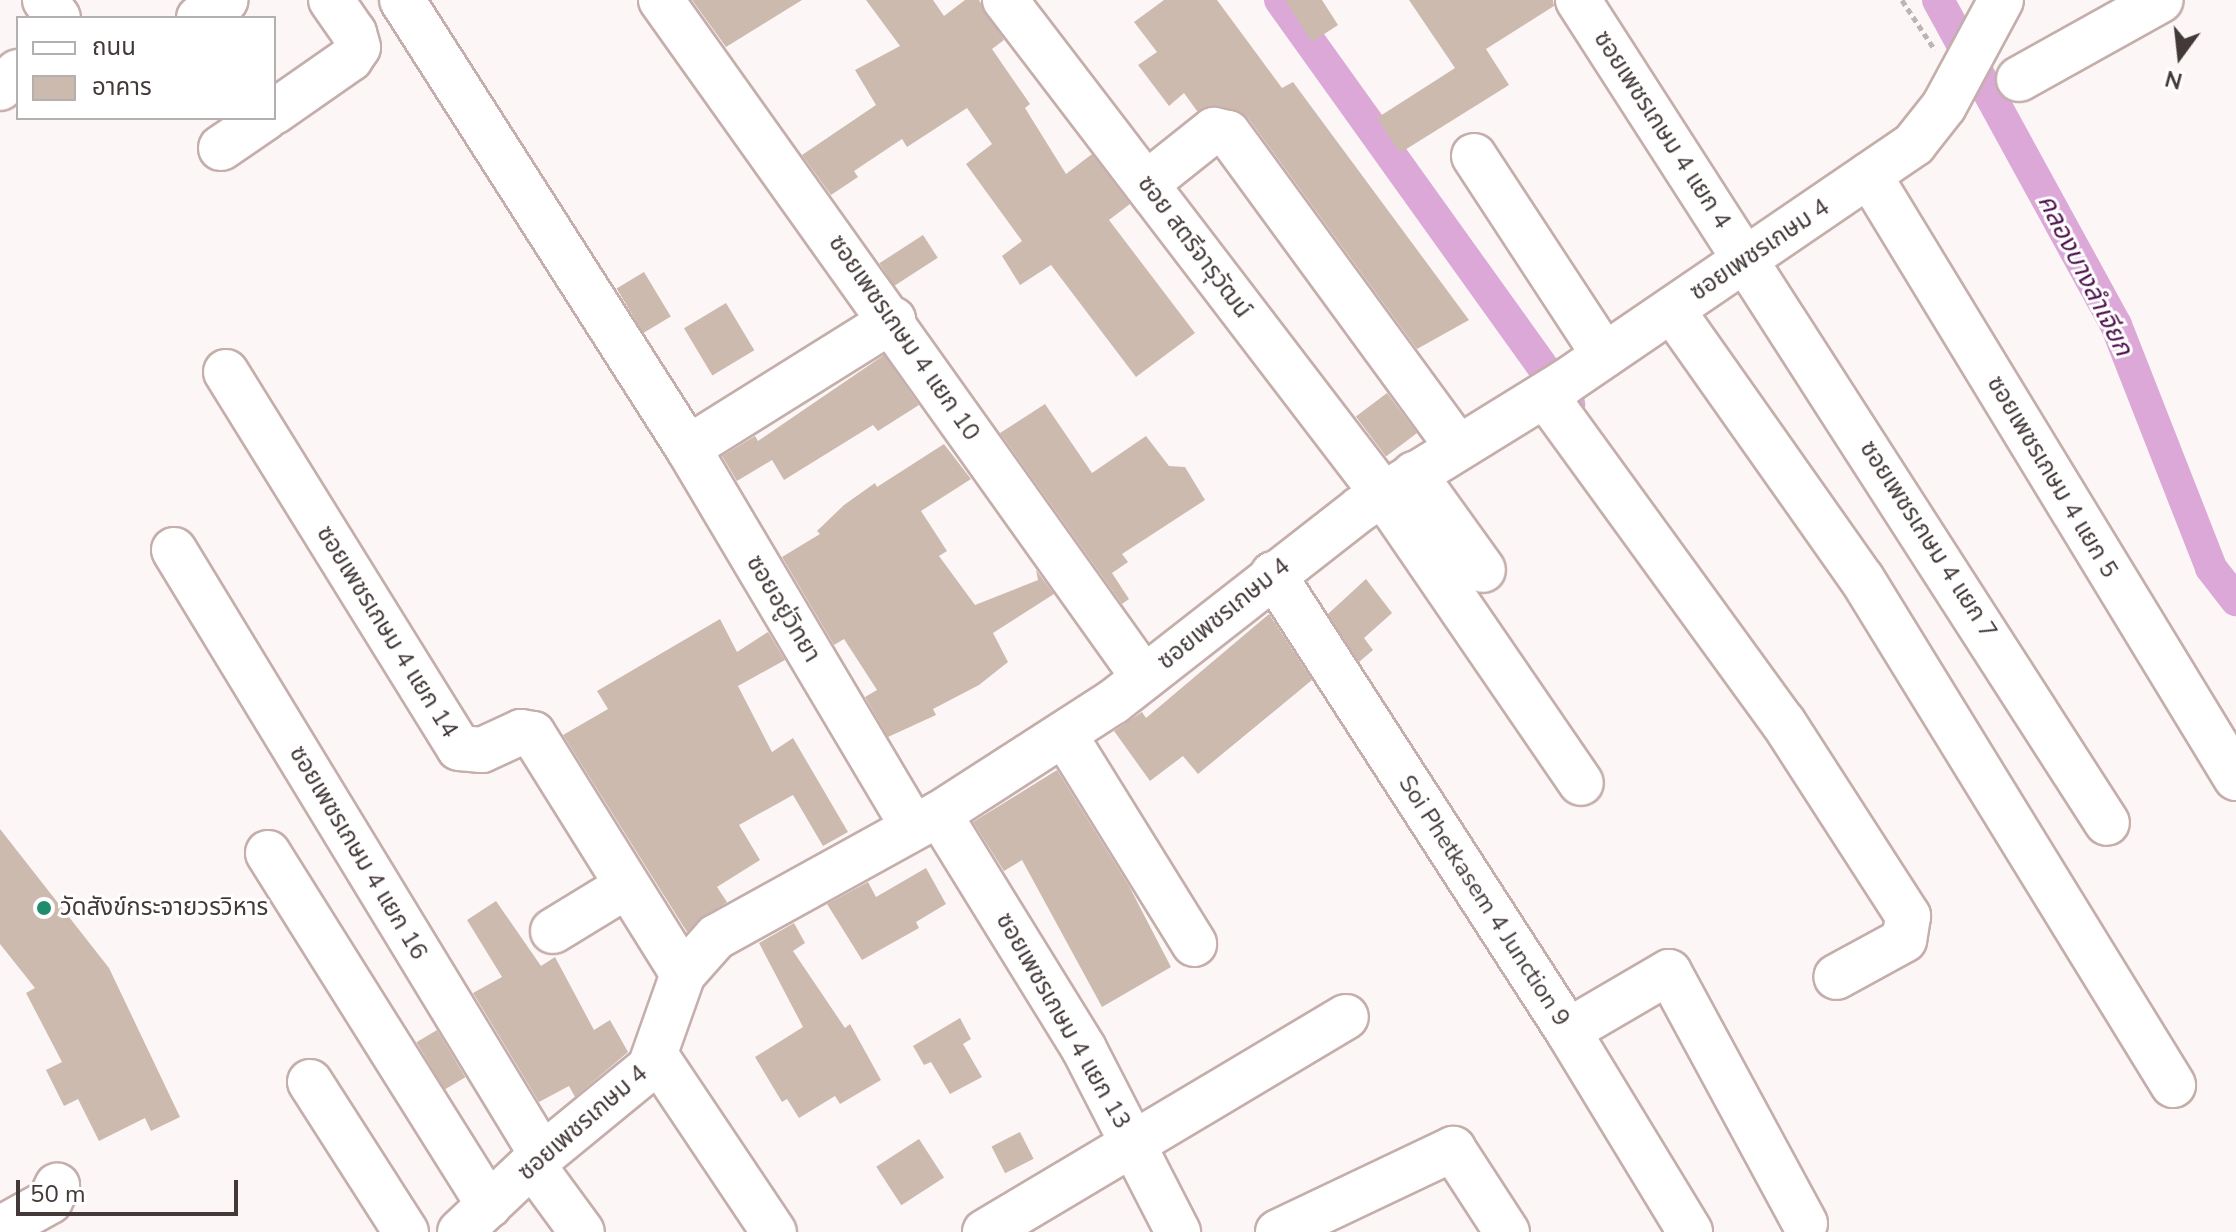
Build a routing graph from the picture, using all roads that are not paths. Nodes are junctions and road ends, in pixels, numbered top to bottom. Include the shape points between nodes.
1 (226, 0) edge
2 (331, 0) edge
3 (402, 0) edge
4 (661, 0) edge
5 (1005, 0) edge
6 (1578, 0) edge
7 (2001, 0) edge
8 (2161, 0) edge
9 (202, 16) edge
10 (16, 74) edge
11 (2019, 79) dead end
12 (0, 88) edge
13 (276, 111) edge
14 (262, 120) edge
15 (221, 148) dead end
16 (1474, 156) dead end
17 (1869, 175) junction
18 (1146, 184) junction
19 (1746, 259) junction
20 (1672, 310) junction
21 (893, 320) junction
22 (1604, 355) junction
23 (226, 372) dead end
24 (1553, 390) junction
25 (1458, 447) junction
26 (688, 448) junction
27 (1399, 484) junction
28 (174, 550) dead end
29 (1483, 570) dead end
30 (1273, 574) junction
31 (1144, 678) junction
32 (1064, 734) junction
33 (2236, 778) edge
34 (1581, 783) dead end
35 (926, 821) junction
36 (2107, 823) dead end
37 (268, 853) dead end
38 (625, 887) junction
39 (553, 931) dead end
40 (1194, 944) dead end
41 (683, 974) junction
42 (1836, 977) dead end
43 (1346, 1017) dead end
44 (1568, 1031) junction
45 (656, 1056) junction
46 (310, 1082) dead end
47 (2173, 1085) dead end
48 (1133, 1141) junction
49 (537, 1160) junction
50 (57, 1206) edge
51 (477, 1222) edge
52 (1805, 1224) dead end
53 (0, 1229) edge
54 (406, 1232) edge
55 (582, 1232) edge
56 (774, 1232) edge
57 (985, 1232) edge
58 (1178, 1232) edge
59 (1278, 1232) edge
60 (1507, 1232) edge
61 (1690, 1232) edge

1 - 9 street
2 - 13 street via 358,47 350,59
3 - 26 street, ซอยอยู่วิทยา
4 - 21 street, ซอยเพชรเกษม 4 แยก 10
5 - 18 street, ซอย สตรีจารุวัฒน์
6 - 19 street, ซอยเพชรเกษม 4 แยก 4
7 - 17 street, ซอยเพชรเกษม 4 via 1934,123
8 - 11 street
10 - 12 street
14 - 15 street
16 - 22 street
17 - 19 street, ซอยเพชรเกษม 4
17 - 33 street, ซอยเพชรเกษม 4 แยก 5
18 - 25 street via 1214,130 1228,133
18 - 27 street, ซอย สตรีจารุวัฒน์
19 - 20 street, ซอยเพชรเกษม 4
19 - 36 street, ซอยเพชรเกษม 4 แยก 7
20 - 22 street, ซอยเพชรเกษม 4
20 - 47 street via 1862,579
21 - 26 street
21 - 31 street, ซอยเพชรเกษม 4 แยก 10
22 - 24 street, ซอยเพชรเกษม 4
23 - 38 street, ซอยเพชรเกษม 4 แยก 14 via 459,748 482,750 521,732 533,734
24 - 25 street, ซอยเพชรเกษม 4
24 - 42 street via 1783,722 1908,916 1904,940
25 - 27 street, ซอยเพชรเกษม 4
26 - 35 street, ซอยอยู่วิทยา
27 - 29 street
27 - 30 street, ซอยเพชรเกษม 4
27 - 34 street
28 - 49 street, ซอยเพชรเกษม 4 แยก 16
30 - 31 street, ซอยเพชรเกษม 4
30 - 44 street, Soi Phetkasem 4 Junction 9
31 - 32 street, ซอยเพชรเกษม 4
32 - 35 street, ซอยเพชรเกษม 4
32 - 40 street
35 - 41 street, ซอยเพชรเกษม 4 via 716,937
35 - 48 street, ซอยเพชรเกษม 4 แยก 13 via 1084,1049
37 - 51 street
38 - 39 street
38 - 41 street, ซอยเพชรเกษม 4 แยก 14
41 - 45 street, ซอยเพชรเกษม 4
43 - 48 street
44 - 52 street via 1669,972
44 - 61 street, Soi Phetkasem 4 Junction 9
45 - 49 street, ซอยเพชรเกษม 4 via 644,1074
45 - 56 street
46 - 54 street
48 - 57 street
48 - 58 street, ซอยเพชรเกษม 4 แยก 13
49 - 51 street, ซอยเพชรเกษม 4
49 - 55 street, ซอยเพชรเกษม 4 แยก 16
50 - 53 street
59 - 60 street via 1453,1149

